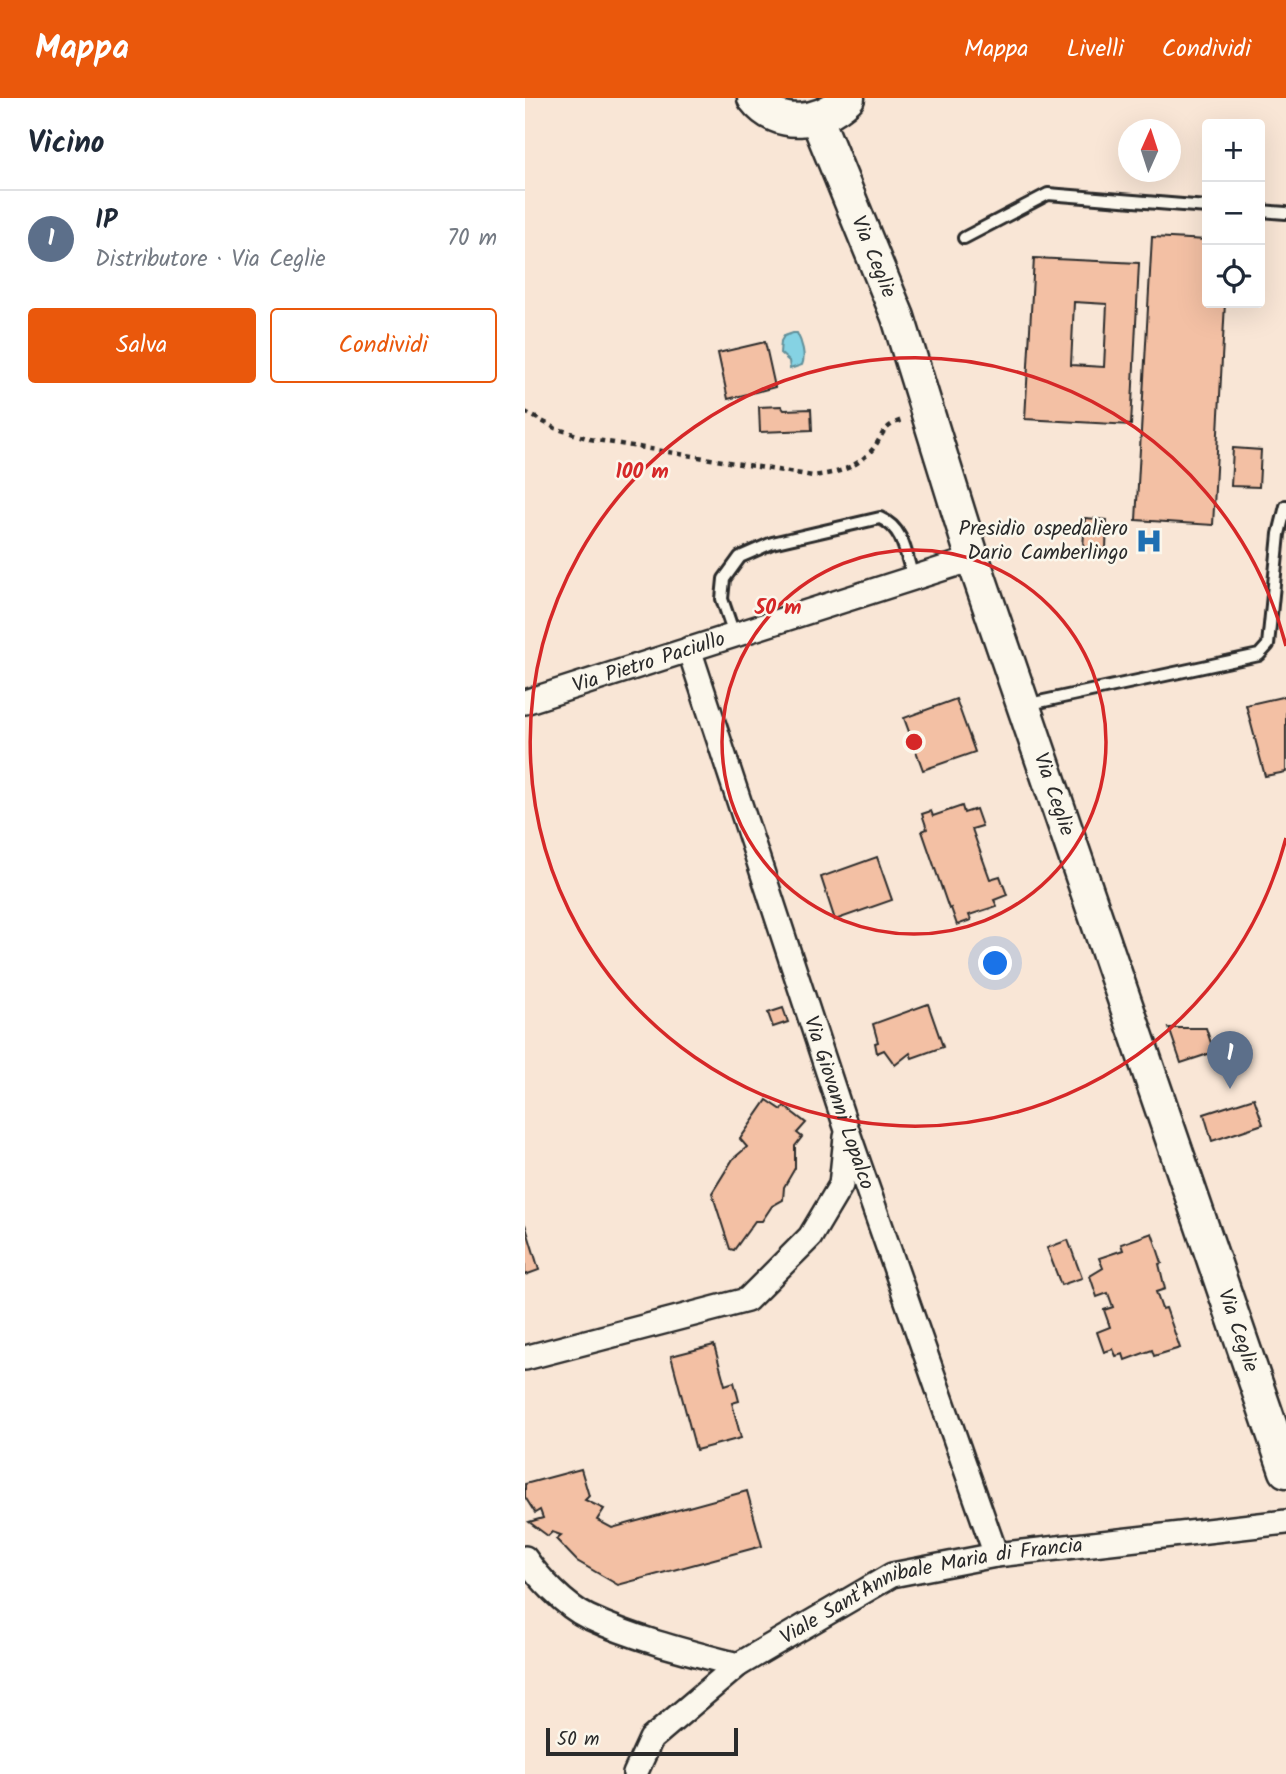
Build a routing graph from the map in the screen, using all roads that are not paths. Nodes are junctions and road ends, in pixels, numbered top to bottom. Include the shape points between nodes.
1 (754, 98) edge
2 (848, 98) edge
3 (817, 118) junction
4 (1202, 207) edge
5 (1265, 211) edge
6 (1286, 213) edge
7 (964, 238) dead end
8 (1286, 506) edge
9 (972, 559) junction
10 (913, 578) junction
11 (734, 635) junction
12 (689, 649) junction
13 (525, 702) edge
14 (1023, 705) junction
15 (847, 1129) junction
16 (525, 1358) edge
17 (1286, 1471) edge
18 (1286, 1522) edge
19 (996, 1555) junction
20 (525, 1558) edge
21 (738, 1665) junction
22 (635, 1774) edge

1 - 3 main road via 776,116
2 - 3 main road
3 - 9 main road, Via Ceglie via 898,317
4 - 7 lane via 1048,194
5 - 6 lane
8 - 14 lane via 1268,645 1259,655
9 - 10 street, Via Pietro Paciullo
9 - 14 main road, Via Ceglie
10 - 11 street, Via Pietro Paciullo
10 - 11 lane via 900,537 891,523 880,518 772,543 740,557 724,579 722,599
11 - 12 street, Via Pietro Paciullo
12 - 13 street, Via Pietro Paciullo
12 - 15 street, Via Giovanni Lopalco
14 - 17 main road, Via Ceglie
15 - 16 street via 841,1185 835,1196 810,1237 747,1300
15 - 19 street, Via Giovanni Lopalco
18 - 19 street, Viale Sant'Annibale Maria di Francia
19 - 21 street, Viale Sant'Annibale Maria di Francia via 892,1575
20 - 21 street via 540,1580 586,1616
21 - 22 street, Viale Sant'Annibale Maria di Francia via 651,1739

